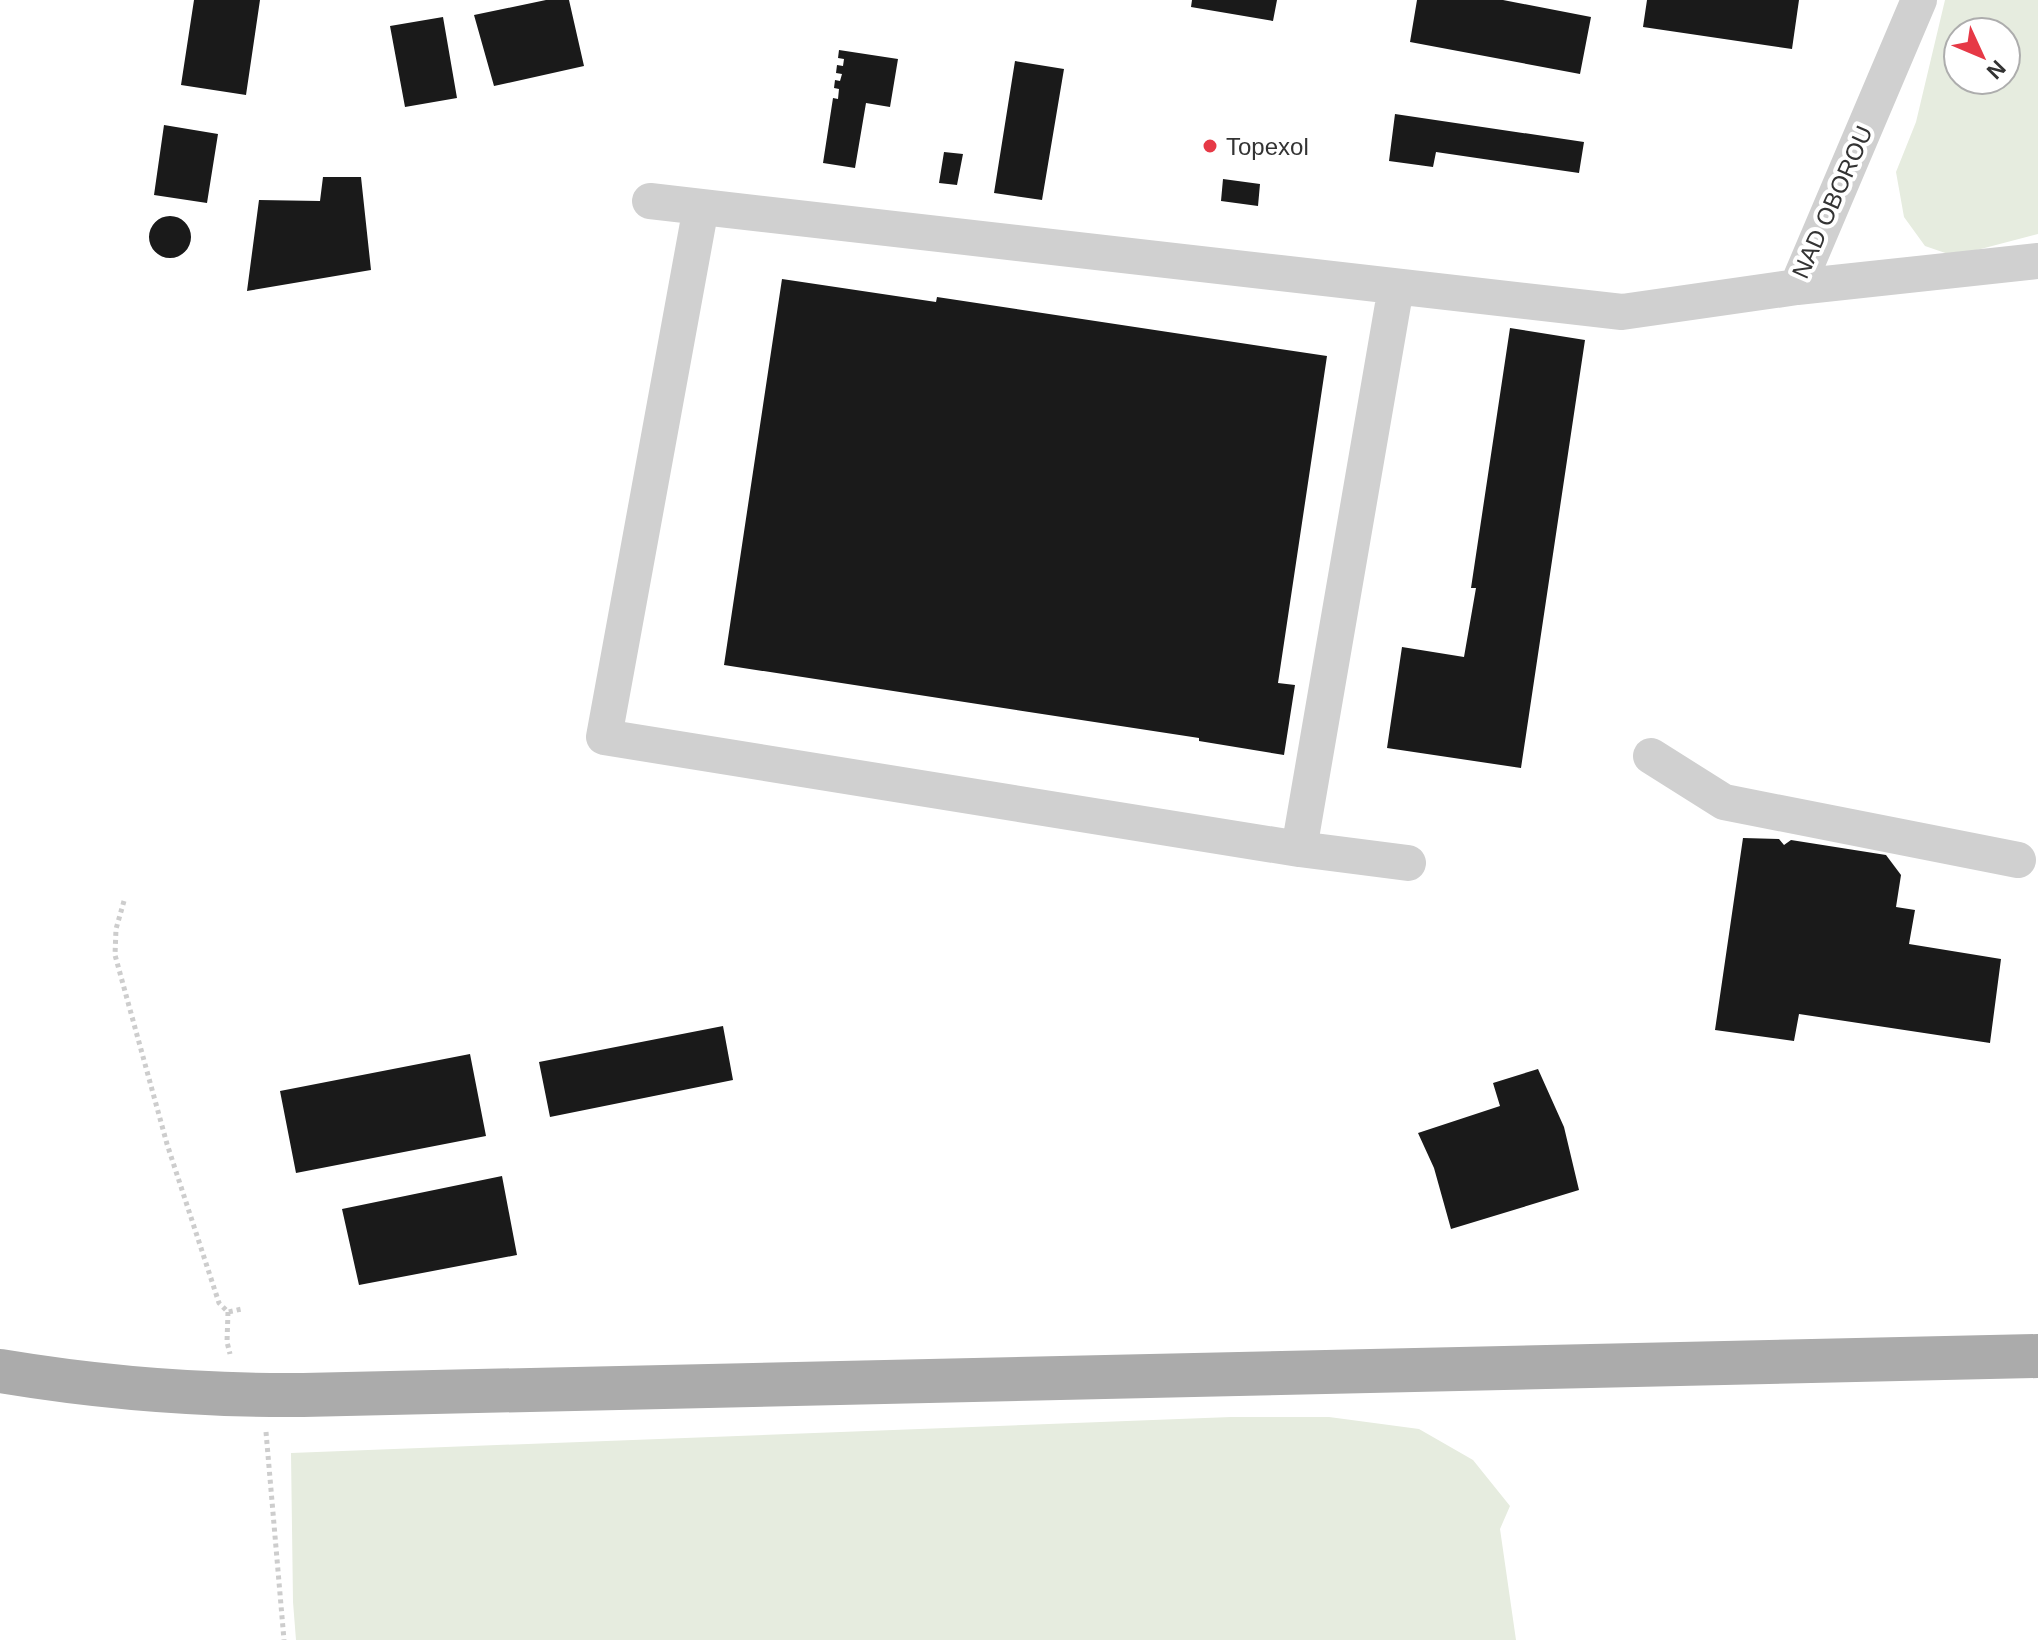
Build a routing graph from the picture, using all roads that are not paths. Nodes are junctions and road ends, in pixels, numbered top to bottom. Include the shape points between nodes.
1 (1919, 0) edge
2 (650, 201) dead end
3 (701, 207) junction
4 (2038, 261) edge
5 (1396, 287) junction
6 (1797, 287) junction
7 (1651, 756) dead end
8 (1299, 849) junction
9 (2018, 860) dead end
10 (1408, 863) dead end
11 (2038, 1356) edge
12 (0, 1371) edge

1 - 6 street, NAD OBOROU
2 - 3 street, NAD OBOROU
3 - 5 street, NAD OBOROU
3 - 8 street via 604,737
4 - 6 street
5 - 6 street, NAD OBOROU via 1622,312
5 - 8 street
7 - 9 street via 1724,802
8 - 10 street
11 - 12 main road via 261,1395 129,1390

